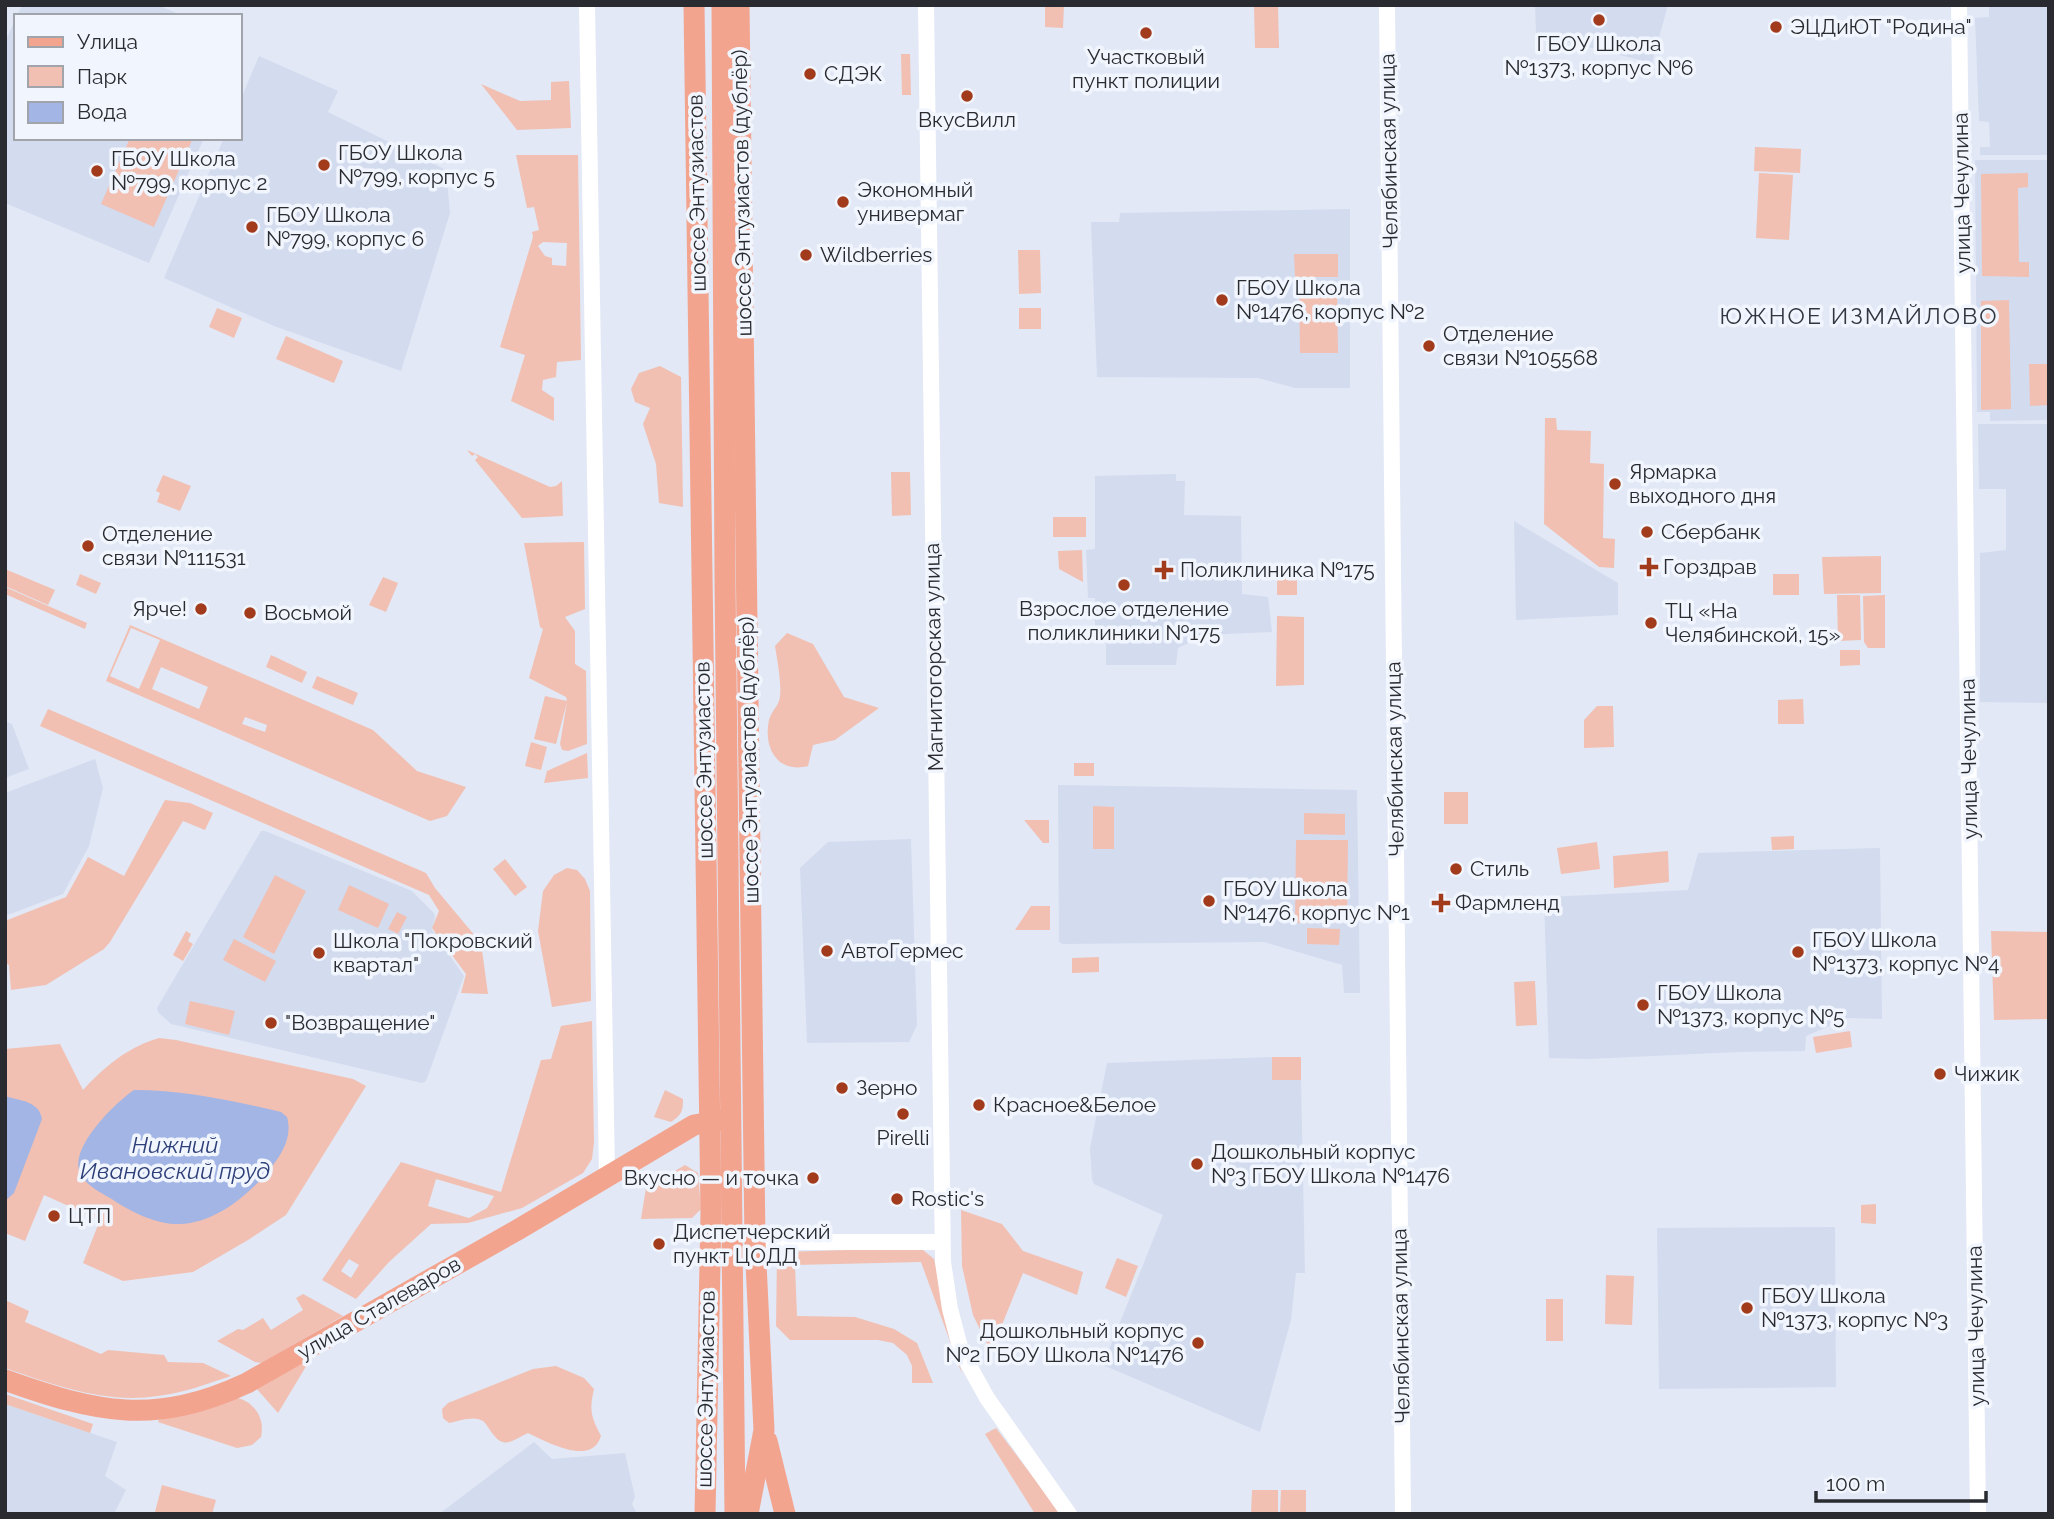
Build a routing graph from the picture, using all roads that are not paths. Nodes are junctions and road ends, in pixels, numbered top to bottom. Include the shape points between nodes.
1 (587, 5) edge
2 (694, 5) edge
3 (722, 5) edge
4 (739, 5) edge
5 (926, 5) edge
6 (1387, 5) edge
7 (1959, 5) edge
8 (731, 1120) junction
9 (708, 1121) junction
10 (607, 1175) junction
11 (755, 1242) junction
12 (942, 1242) junction
13 (5, 1380) edge
14 (764, 1430) junction
15 (705, 1464) junction
16 (688, 1514) edge
17 (705, 1514) edge
18 (735, 1514) edge
19 (748, 1514) edge
20 (785, 1514) edge
21 (1069, 1514) edge
22 (1403, 1514) edge
23 (1978, 1514) edge

1 - 10 street
2 - 9 main road, шоссе Энтузиастов
3 - 8 main road, шоссе Энтузиастов
4 - 11 main road, шоссе Энтузиастов (дублёр)
5 - 12 street, Магнитогорская улица
6 - 22 street, Челябинская улица
7 - 23 street, улица Чечулина
8 - 9 main road, улица Сталеваров
8 - 18 main road, шоссе Энтузиастов
9 - 10 main road, улица Сталеваров
9 - 15 main road, шоссе Энтузиастов via 711,1213
10 - 13 main road, улица Сталеваров via 519,1229 215,1397 130,1412 74,1403
11 - 12 street
11 - 14 main road, шоссе Энтузиастов (дублёр)
12 - 21 street, Магнитогорская улица via 950,1309 961,1351 987,1398
14 - 19 main road, шоссе Энтузиастов (дублёр)
14 - 20 main road
15 - 16 main road
15 - 17 main road, шоссе Энтузиастов

